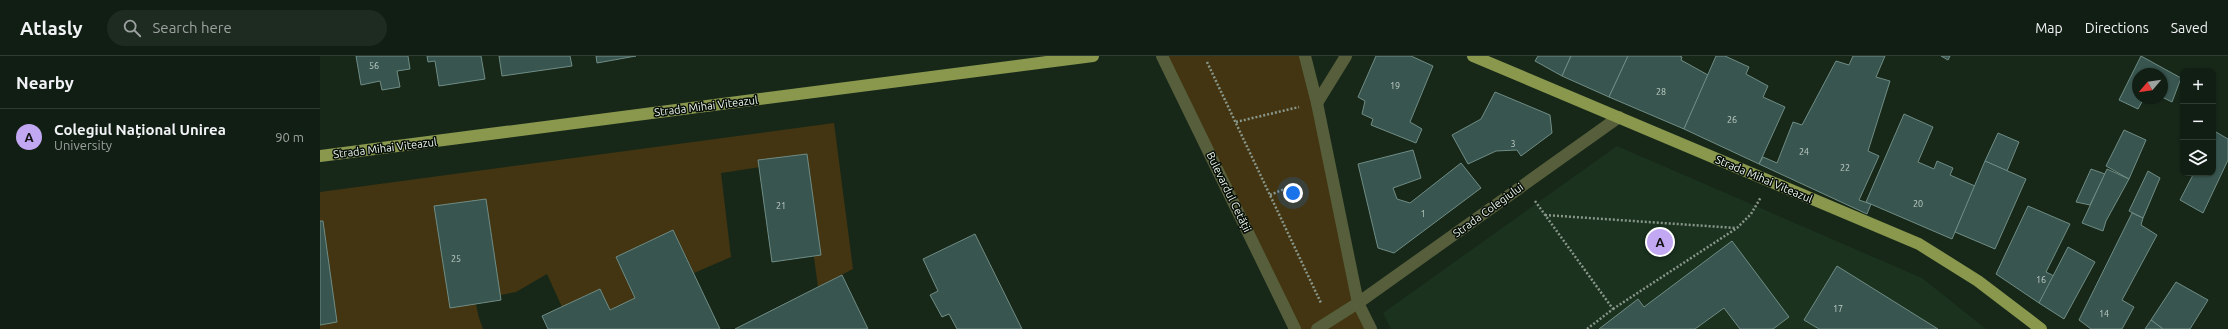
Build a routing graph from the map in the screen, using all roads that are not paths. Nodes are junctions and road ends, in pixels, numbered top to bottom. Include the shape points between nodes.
1 (1093, 56) edge
2 (1162, 56) edge
3 (1304, 56) edge
4 (1346, 56) edge
5 (1473, 56) edge
6 (1317, 103) junction
7 (1619, 117) junction
8 (320, 156) edge
9 (1358, 303) junction
10 (1295, 329) edge
11 (1317, 329) edge
12 (1371, 329) edge
13 (2040, 329) edge

1 - 8 main road, Strada Mihai Viteazul
2 - 10 street, Bulevardul Cetății
3 - 6 street
4 - 6 street
5 - 7 main road, Strada Mihai Viteazul
6 - 9 street
7 - 9 street, Strada Colegiului
7 - 13 main road, Strada Mihai Viteazul via 1919,244 1978,281
9 - 11 street
9 - 12 street

